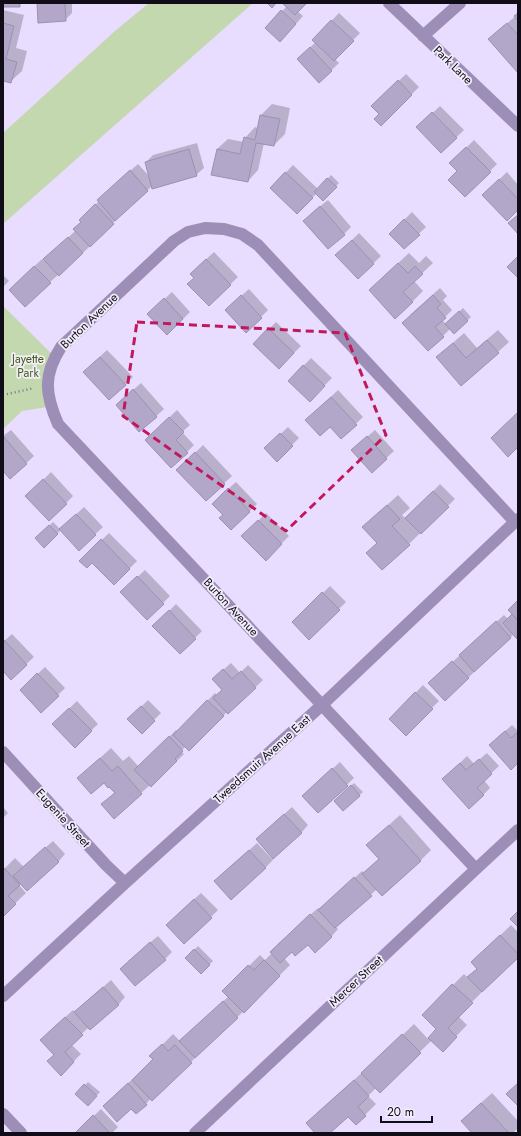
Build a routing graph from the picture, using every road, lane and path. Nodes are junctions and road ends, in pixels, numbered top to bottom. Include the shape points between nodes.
1 (389, 3) edge
2 (460, 3) edge
3 (423, 36) junction
4 (518, 126) edge
5 (48, 384) junction
6 (3, 396) edge
7 (516, 521) edge
8 (322, 705) junction
9 (3, 752) edge
10 (518, 830) edge
11 (476, 869) junction
12 (125, 883) junction
13 (3, 996) edge
14 (3, 1114) edge
15 (21, 1133) edge
16 (195, 1133) edge

1 - 3 street, Park Lane
2 - 3 street
3 - 4 street, Park Lane
5 - 6 path
5 - 7 street, Burton Avenue via 48,373 61,347 174,241 188,232 205,228 224,229 242,234 258,245
5 - 8 street, Burton Avenue via 49,399 58,424
7 - 8 street, Tweedsmuir Avenue East
8 - 11 street, Burton Avenue
8 - 12 street, Tweedsmuir Avenue East
9 - 12 street, Eugenie Street
10 - 11 street, Mercer Street
11 - 16 street, Mercer Street
12 - 13 street, Tweedsmuir Avenue East
14 - 15 street

